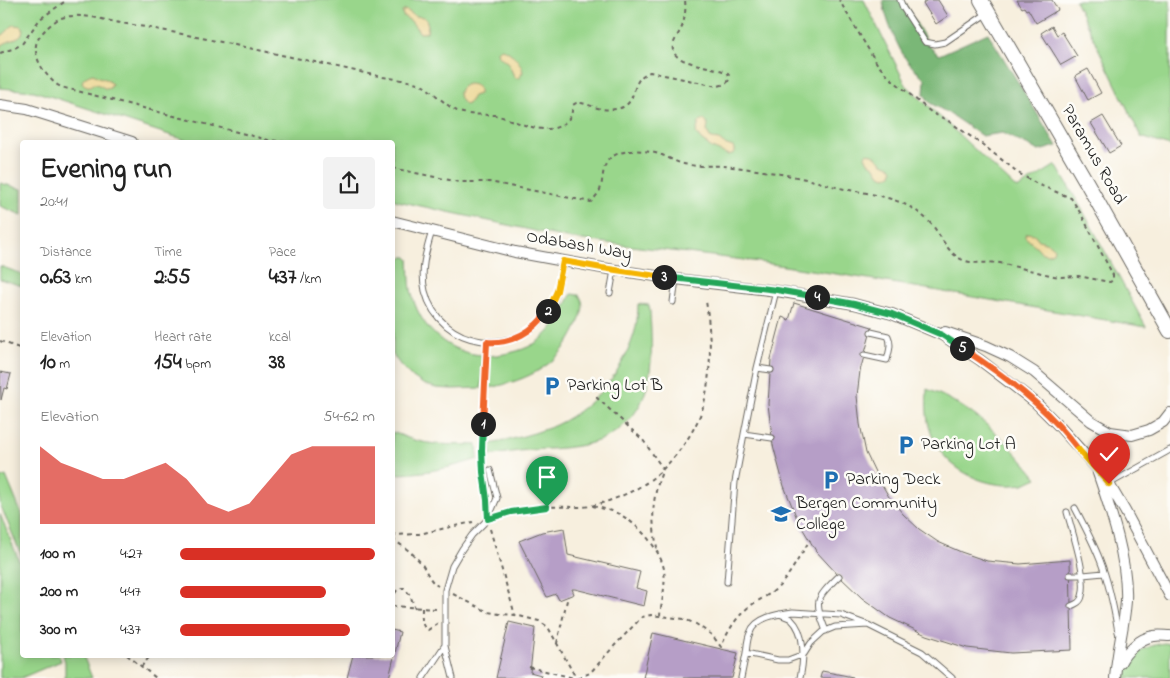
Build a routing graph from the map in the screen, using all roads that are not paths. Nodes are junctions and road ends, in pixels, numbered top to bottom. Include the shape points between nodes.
1 (900, 0) edge
2 (981, 0) edge
3 (988, 12) junction
4 (0, 104) edge
5 (126, 140) edge
6 (395, 222) edge
7 (432, 231) junction
8 (563, 261) junction
9 (614, 270) junction
10 (676, 279) junction
11 (777, 290) junction
12 (610, 293) dead end
13 (673, 302) dead end
14 (892, 314) junction
15 (1162, 315) junction
16 (1170, 331) edge
17 (871, 332) dead end
18 (1170, 338) edge
19 (864, 355) dead end
20 (757, 368) junction
21 (771, 370) dead end
22 (1170, 413) edge
23 (744, 434) junction
24 (772, 438) dead end
25 (1170, 450) edge
26 (1096, 467) junction
27 (490, 470) dead end
28 (1109, 484) junction
29 (1075, 508) dead end
30 (1067, 512) dead end
31 (1104, 573) junction
32 (1070, 574) dead end
33 (1083, 575) junction
34 (839, 576) dead end
35 (727, 582) dead end
36 (1170, 596) edge
37 (1071, 606) dead end
38 (779, 614) junction
39 (819, 614) junction
40 (868, 624) junction
41 (826, 631) junction
42 (1170, 636) edge
43 (1120, 643) junction
44 (445, 645) junction
45 (746, 653) junction
46 (804, 654) junction
47 (1115, 676) edge
48 (425, 678) edge
49 (454, 678) edge
50 (741, 678) edge
51 (800, 678) edge
52 (952, 678) edge

1 - 3 lane via 925,42 936,44 945,42
2 - 3 main road, Paramus Road
3 - 15 main road, Paramus Road
4 - 5 street via 27,109
6 - 7 street, Odabash Way
7 - 8 street, Odabash Way
7 - 8 lane via 424,259 425,290 430,304 447,326 469,338 493,342 510,340 528,332 551,308
8 - 9 street, Odabash Way
9 - 10 street, Odabash Way
9 - 12 lane
10 - 11 street, Odabash Way
10 - 13 lane
11 - 14 street, Odabash Way
11 - 20 lane
14 - 22 street via 1010,357 1034,372 1091,421 1110,432 1132,435 1149,430 1163,422
14 - 26 street, Odabash Way via 942,335 988,366 1041,408
15 - 16 main road, Paramus Road
15 - 18 street
17 - 19 lane via 888,336 887,360
20 - 21 lane
20 - 23 lane
23 - 24 lane
23 - 35 lane via 735,482
25 - 28 lane
26 - 28 street, Odabash Way
26 - 43 street via 1118,537 1124,573 1125,616
27 - 44 lane via 497,498 488,519 472,535 452,566 442,609
28 - 36 street, Odabash Way
29 - 31 lane
30 - 33 lane
31 - 33 lane
31 - 43 lane
32 - 33 lane
33 - 37 lane via 1082,596 1078,604
34 - 39 lane via 822,593 818,602
38 - 39 lane
38 - 45 lane via 757,622 750,632
38 - 46 lane via 795,624
39 - 40 lane via 841,615
39 - 41 lane
40 - 41 lane
40 - 52 lane via 922,652
41 - 46 lane via 811,643
42 - 47 street via 1152,636 1137,644 1124,655
43 - 47 street
44 - 48 lane
44 - 49 lane
45 - 46 lane via 778,660
45 - 50 lane
46 - 51 lane

